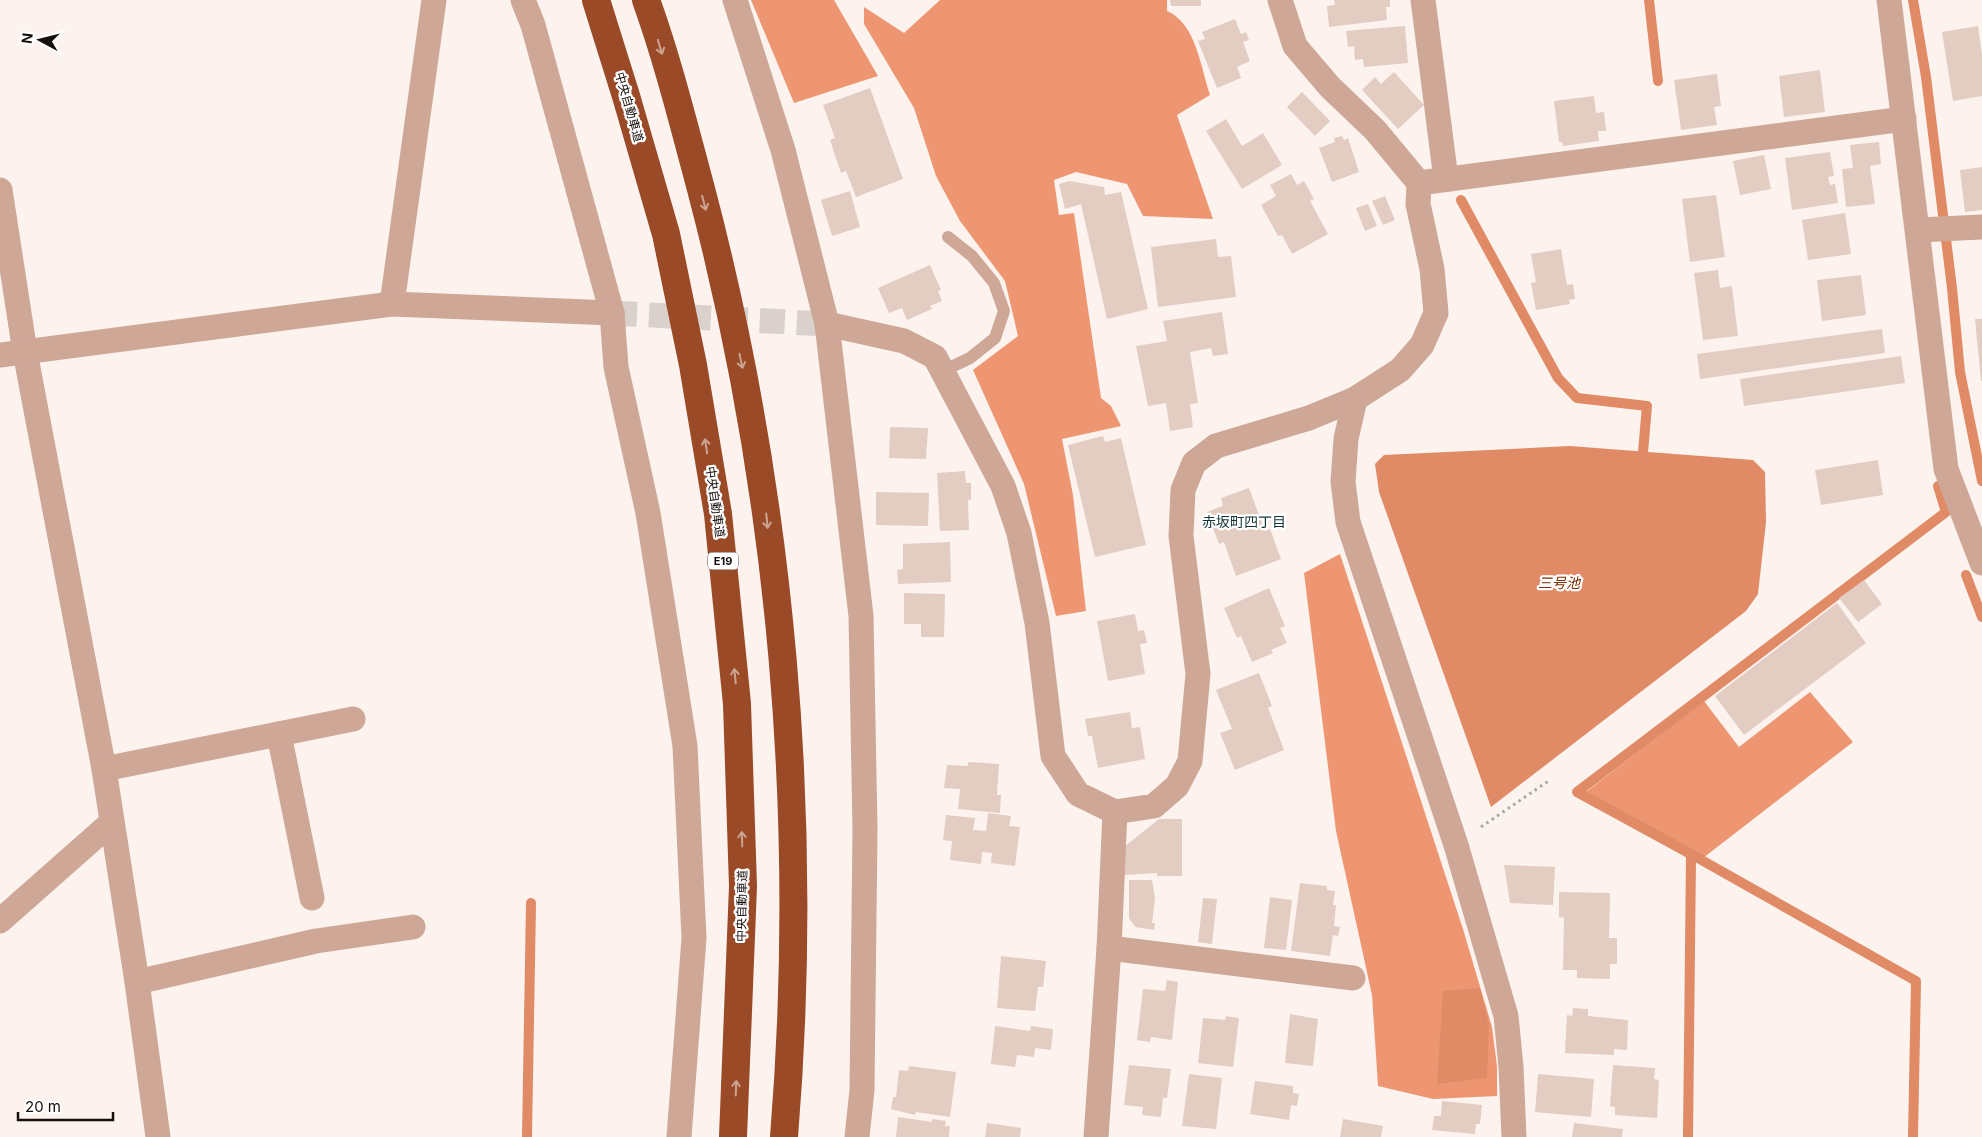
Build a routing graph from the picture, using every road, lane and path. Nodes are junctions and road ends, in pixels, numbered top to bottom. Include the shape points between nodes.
1 (434, 0) edge
2 (523, 0) edge
3 (596, 0) edge
4 (646, 0) edge
5 (735, 0) edge
6 (1280, 0) edge
7 (1423, 0) edge
8 (1889, 0) edge
9 (1904, 119) junction
10 (1446, 179) junction
11 (1419, 183) junction
12 (0, 190) edge
13 (1982, 227) edge
14 (1918, 230) junction
15 (948, 237) dead end
16 (392, 304) junction
17 (612, 313) junction
18 (827, 324) junction
19 (25, 352) junction
20 (0, 355) edge
21 (942, 371) junction
22 (1355, 399) junction
23 (1982, 563) edge
24 (353, 719) dead end
25 (279, 734) junction
26 (104, 769) junction
27 (1550, 780) dead end
28 (1115, 812) junction
29 (112, 822) junction
30 (1456, 845) junction
31 (312, 898) dead end
32 (0, 921) edge
33 (413, 927) dead end
34 (1109, 948) junction
35 (1353, 978) dead end
36 (137, 982) junction
37 (158, 1137) edge
38 (679, 1137) edge
39 (733, 1137) edge
40 (784, 1137) edge
41 (857, 1137) edge
42 (1096, 1137) edge
43 (1514, 1137) edge

1 - 16 street
2 - 17 street via 533,25
39 -> 3 highway, 中央自動車道 / E19 via 743,886 738,704 718,514 693,365 666,234
4 -> 40 highway via 717,250 743,371 766,508 786,700 793,889
5 - 18 street via 783,150
6 - 11 street via 1295,46 1330,87 1375,130
7 - 10 street
8 - 9 street
9 - 10 street
9 - 14 street
10 - 11 street
11 - 22 street via 1418,204 1432,268 1436,313 1422,345 1400,370
12 - 19 street
13 - 14 street
14 - 23 street via 1946,469
15 - 21 lane via 972,256 994,283 1004,311 995,338 970,358
16 - 17 street
16 - 19 street
17 - 38 street via 616,367 648,514 685,746 694,938
18 - 21 street via 904,341 935,357
18 - 41 street via 861,616 865,830 862,1090
19 - 20 street
19 - 26 street
21 - 28 street via 1003,486 1019,532 1037,623 1053,756 1078,794
22 - 28 street via 1309,418 1216,446 1194,463 1183,490 1181,536 1198,674 1190,761 1177,786 1154,806
22 - 30 street via 1346,439 1343,482 1348,522
24 - 25 street
25 - 26 street
25 - 31 street
26 - 29 street
27 - 30 path
28 - 34 street
29 - 32 street
29 - 36 street
30 - 43 street via 1506,1016 1512,1067
33 - 36 street via 316,941
34 - 35 street
34 - 42 street
36 - 37 street

